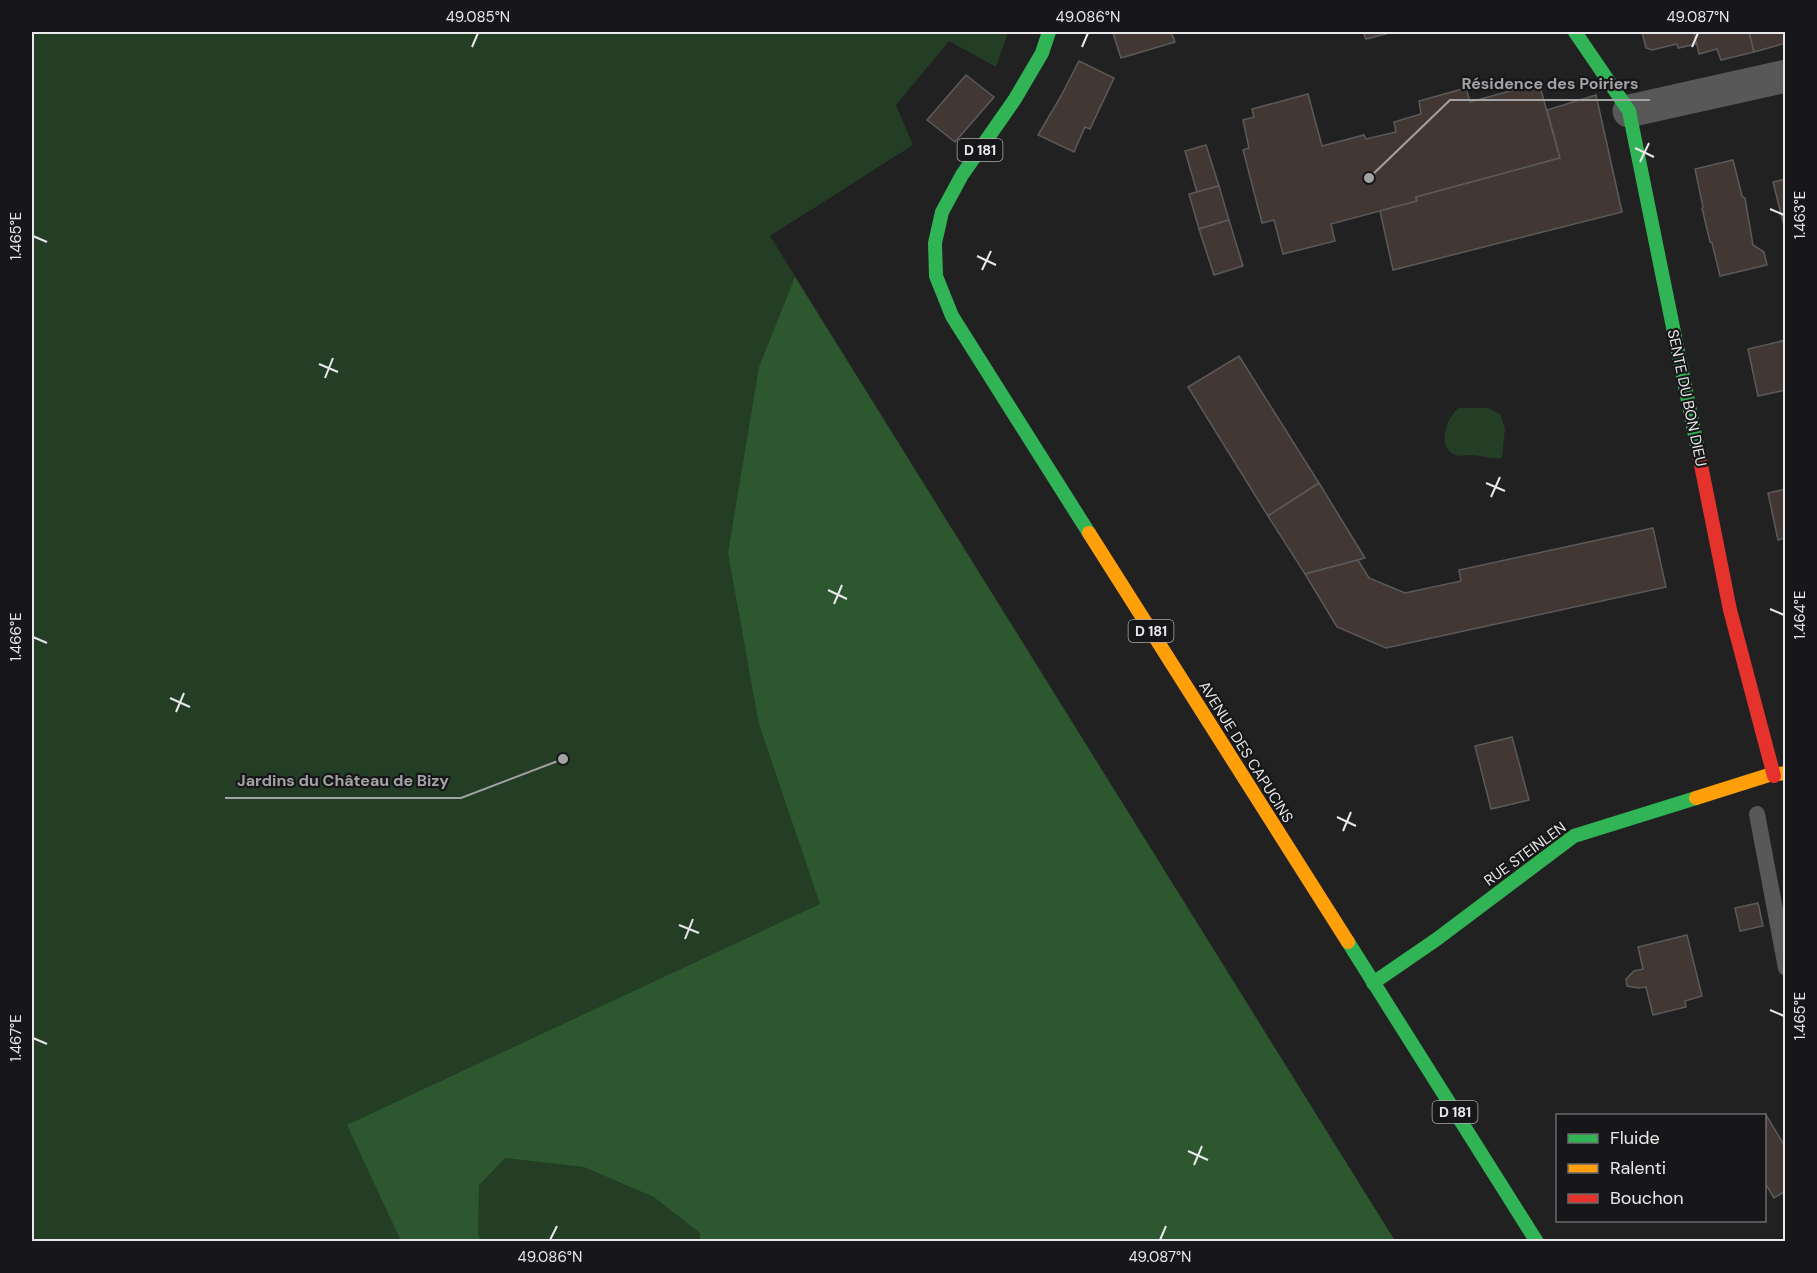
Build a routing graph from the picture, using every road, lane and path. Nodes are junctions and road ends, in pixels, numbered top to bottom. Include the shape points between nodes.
1 (1049, 32) edge
2 (1575, 32) edge
3 (1785, 76) edge
4 (1629, 111) junction
5 (1780, 775) edge
6 (1757, 814) dead end
7 (1785, 968) edge
8 (1373, 983) junction
9 (1536, 1242) edge

1 - 8 main road, AVENUE DES CAPUCINS / D 181 via 1042,53 1015,99 942,212 935,243 936,276 952,316
2 - 4 main road, SENTE DU BON DIEU
3 - 4 street
4 - 5 main road, SENTE DU BON DIEU via 1730,610
5 - 8 main road, RUE STEINLEN via 1574,836
6 - 7 lane
8 - 9 main road, AVENUE DES CAPUCINS / D 181

